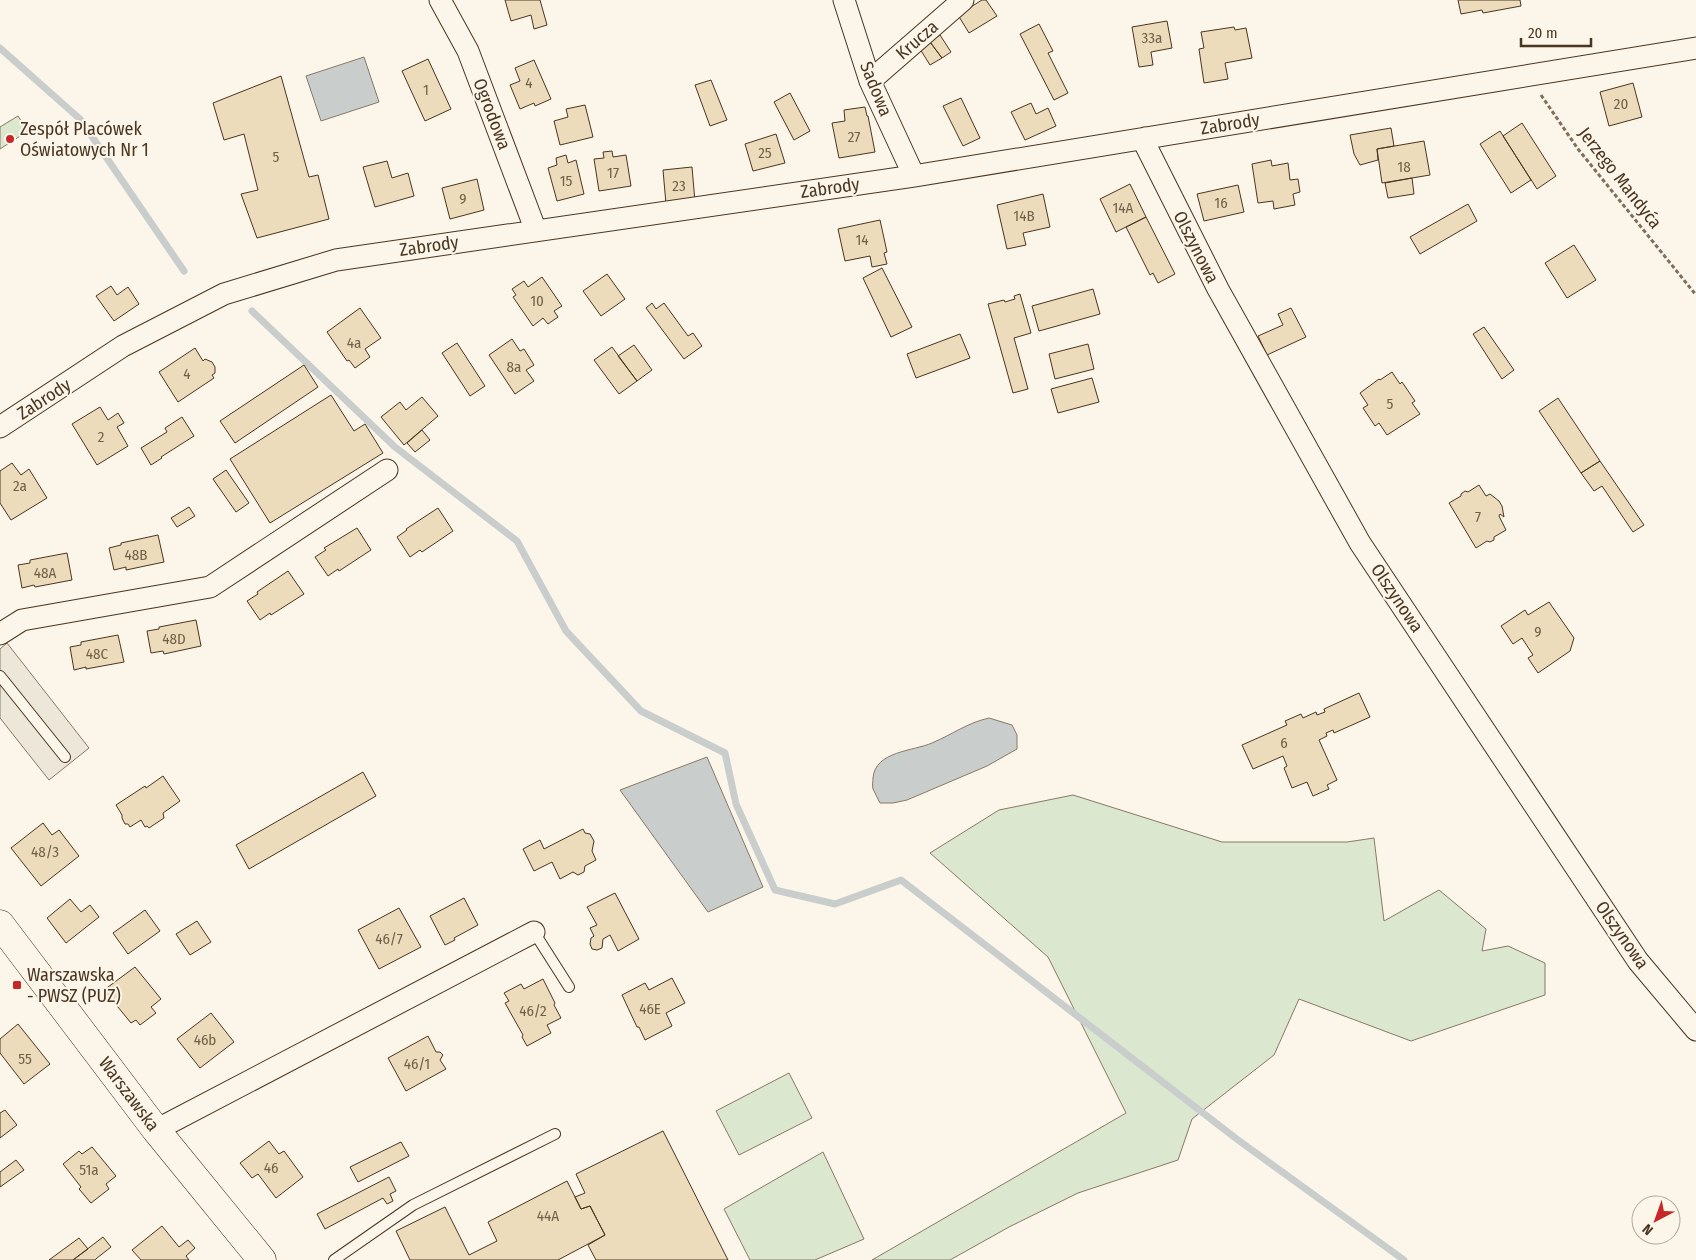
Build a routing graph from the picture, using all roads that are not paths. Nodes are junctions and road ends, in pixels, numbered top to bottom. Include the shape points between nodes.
1 (440, 0) edge
2 (844, 0) edge
3 (963, 0) edge
4 (1696, 48) edge
5 (870, 81) junction
6 (1145, 138) junction
7 (914, 176) junction
8 (536, 231) junction
9 (0, 427) edge
10 (387, 470) dead end
11 (0, 634) edge
12 (0, 676) edge
13 (65, 757) dead end
14 (0, 924) edge
15 (534, 932) joint
16 (569, 987) dead end
17 (1696, 1030) edge
18 (156, 1130) junction
19 (555, 1134) dead end
20 (262, 1260) edge
21 (334, 1260) edge

1 - 8 street, Ogrodowa via 468,51
2 - 5 street, Sadowa
3 - 5 street, Krucza
4 - 6 street, Zabrody
5 - 7 street, Sadowa
6 - 7 street, Zabrody
6 - 17 street, Olszynowa via 1146,146 1218,290 1360,543 1638,961
7 - 8 street, Zabrody
8 - 9 street, Zabrody via 336,260 224,294 123,346
10 - 11 street via 210,587 22,620
12 - 13 lane
14 - 18 main road, Warszawska
15 - 16 lane
15 - 18 street
18 - 20 main road, Warszawska
19 - 21 lane via 413,1205

